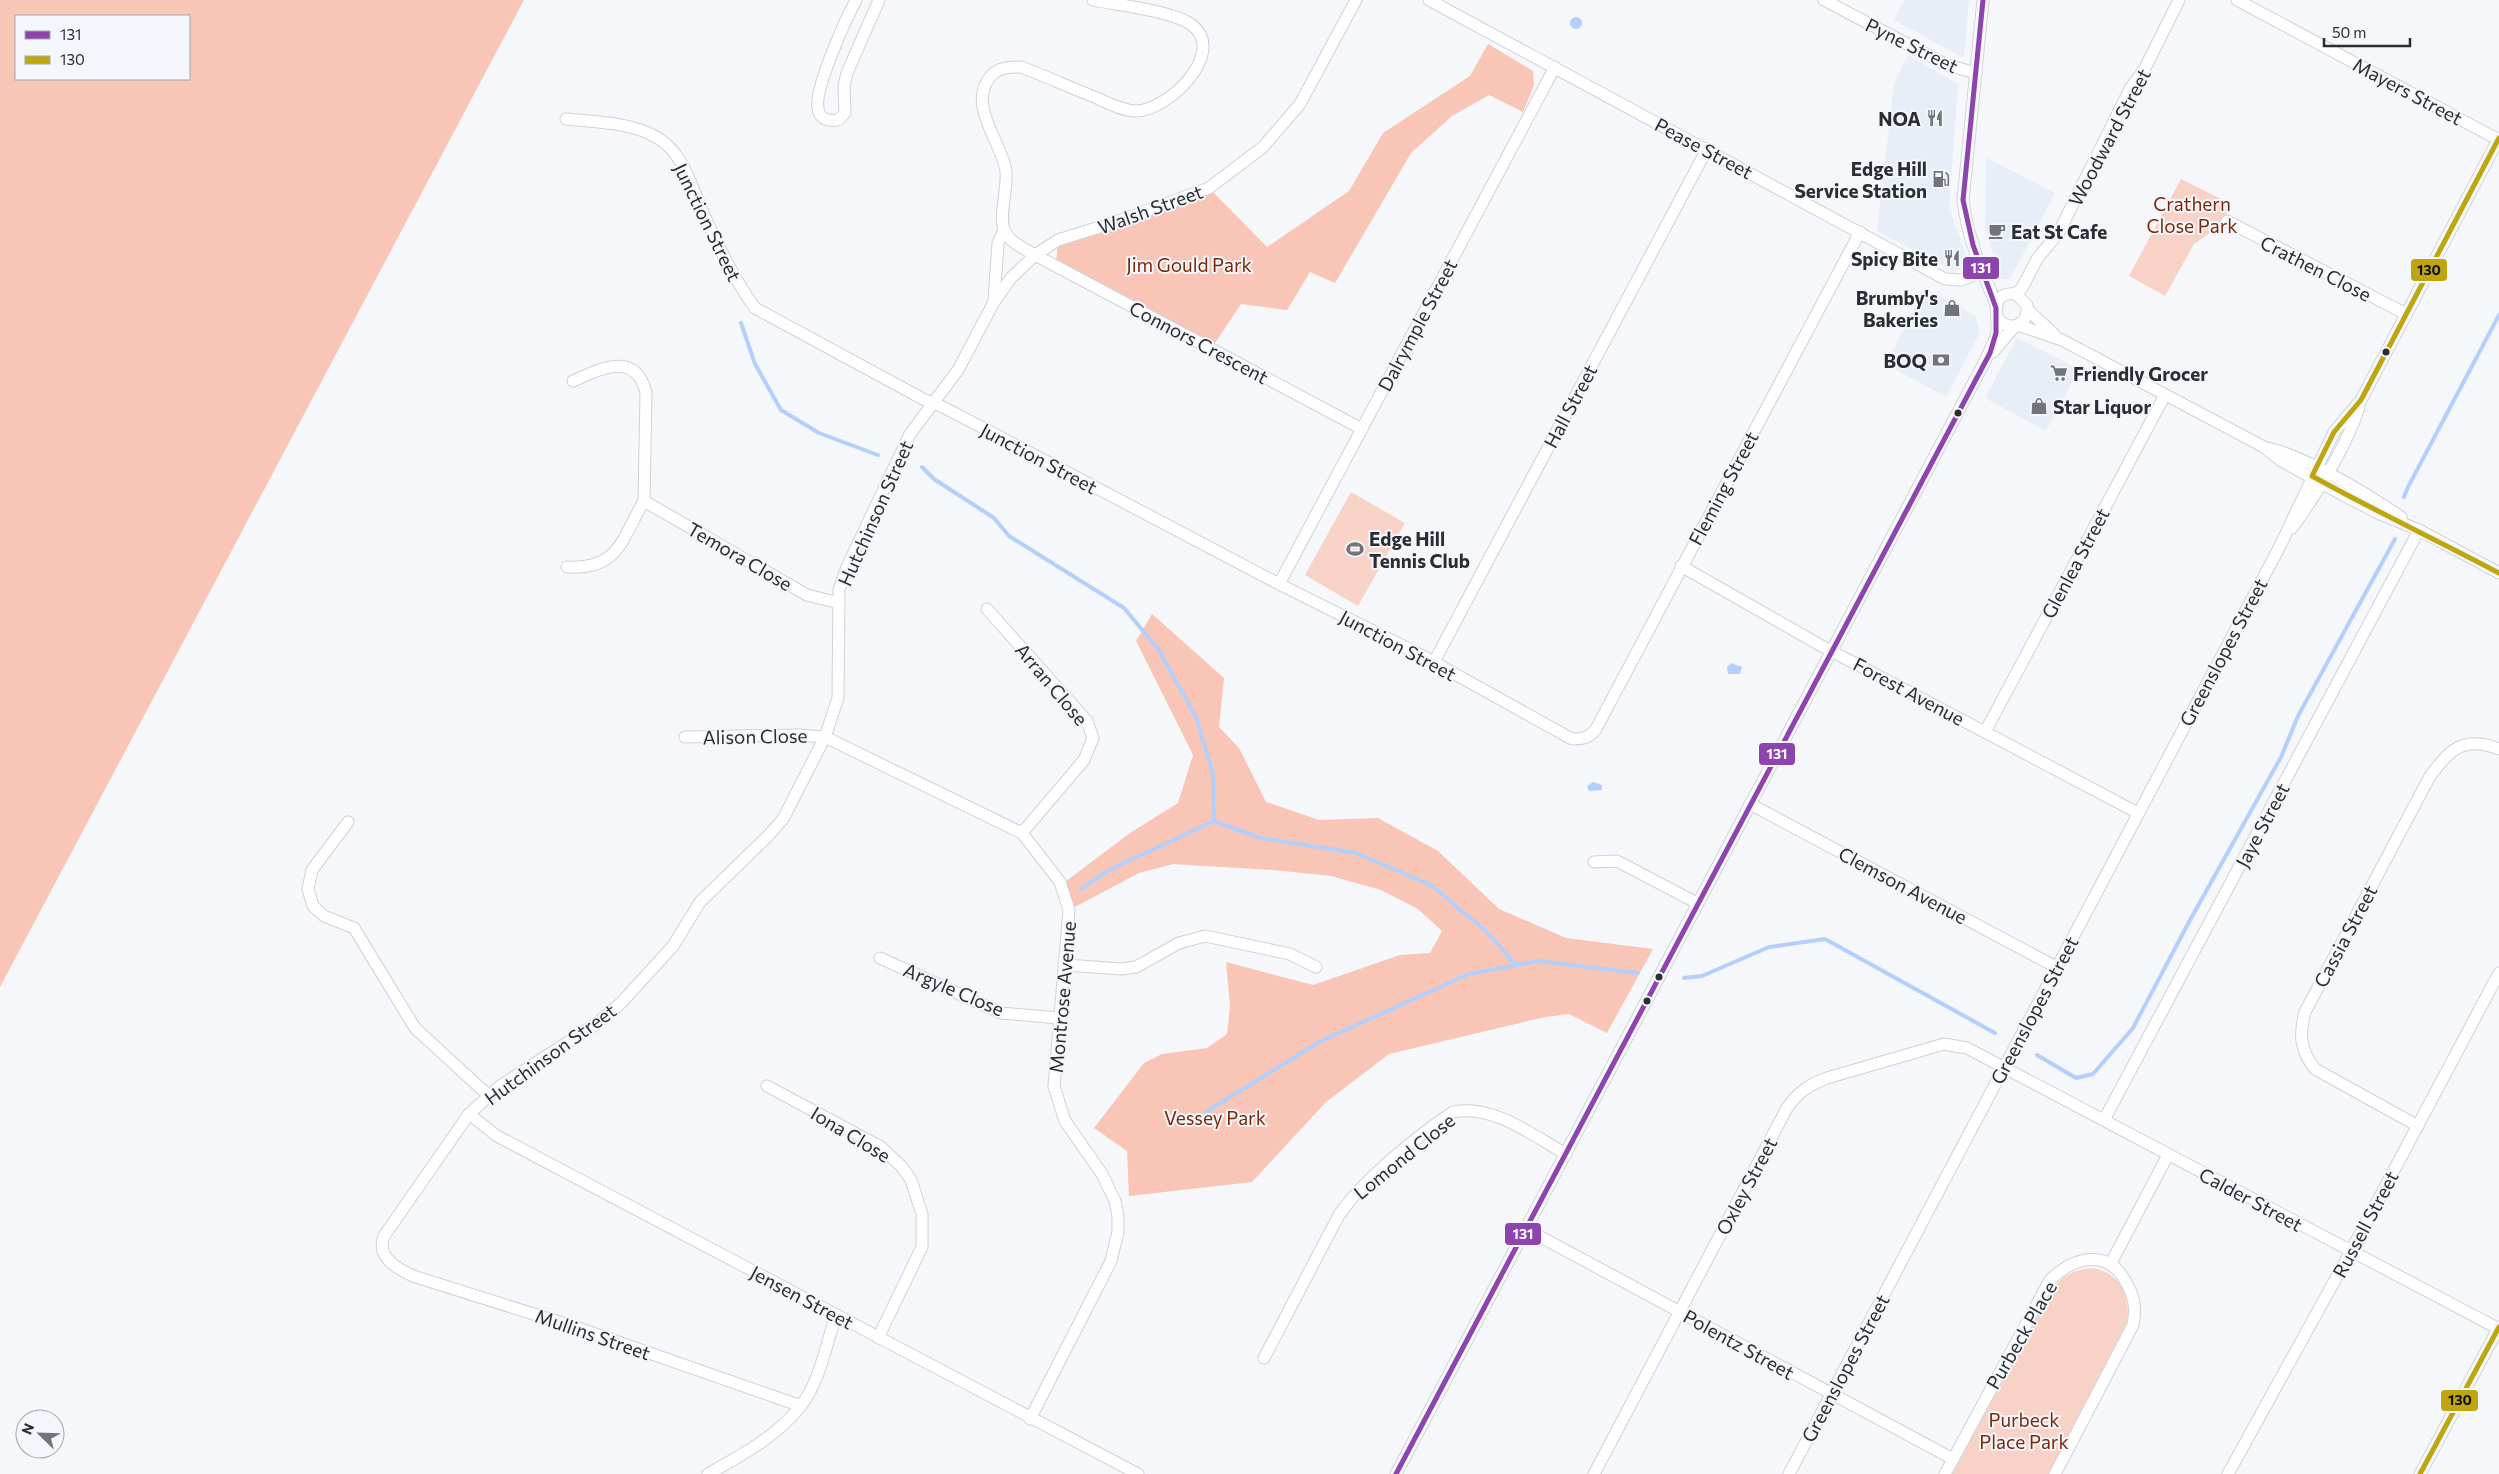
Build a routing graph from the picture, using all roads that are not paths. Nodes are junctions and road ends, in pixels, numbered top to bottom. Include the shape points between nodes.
1 (856, 0) edge
2 (879, 0) edge
3 (1092, 0) edge
4 (1356, 0) edge
5 (1429, 0) edge
6 (1824, 0) edge
7 (1983, 0) edge
8 (2179, 0) edge
9 (2236, 0) edge
10 (1555, 67) junction
11 (1976, 73) junction
12 (566, 119) dead end
13 (2499, 139) edge
14 (1707, 149) junction
15 (2227, 221) dead end
16 (1004, 230) junction
17 (1860, 232) junction
18 (1035, 255) junction
19 (1982, 272) junction
20 (2014, 294) junction
21 (994, 302) junction
22 (2028, 310) junction
23 (1996, 311) junction
24 (2406, 314) junction
25 (2016, 325) junction
26 (2062, 340) junction
27 (1985, 361) junction
28 (573, 381) dead end
29 (2165, 395) junction
30 (934, 403) junction
31 (1362, 429) junction
32 (2319, 475) junction
33 (644, 501) junction
34 (2419, 530) junction
35 (1682, 566) junction
36 (567, 567) dead end
37 (2499, 572) edge
38 (1279, 584) junction
39 (839, 603) junction
40 (988, 609) dead end
41 (1831, 651) junction
42 (1434, 662) junction
43 (1984, 732) junction
44 (686, 737) dead end
45 (825, 737) junction
46 (1583, 739) joint
47 (2499, 749) edge
48 (1750, 804) junction
49 (2138, 813) junction
50 (348, 822) dead end
51 (1022, 833) junction
52 (1594, 862) dead end
53 (1697, 903) junction
54 (880, 958) dead end
55 (1066, 965) junction
56 (1316, 967) dead end
57 (2056, 967) junction
58 (2499, 973) edge
59 (1059, 1018) junction
60 (2004, 1068) junction
61 (767, 1086) dead end
62 (489, 1096) junction
63 (469, 1114) junction
64 (2104, 1120) junction
65 (2418, 1126) junction
66 (1566, 1154) junction
67 (2168, 1155) junction
68 (1526, 1229) junction
69 (2351, 1251) junction
70 (388, 1260) joint
71 (2111, 1263) junction
72 (1679, 1311) junction
73 (836, 1315) junction
74 (2499, 1328) edge
75 (878, 1338) junction
76 (1264, 1358) dead end
77 (1831, 1394) junction
78 (801, 1406) junction
79 (1030, 1419) junction
80 (1953, 1459) junction
81 (708, 1474) edge
82 (1138, 1474) edge
83 (1396, 1474) edge
84 (1594, 1474) edge
85 (1789, 1474) edge
86 (1945, 1474) edge
87 (2055, 1474) edge
88 (2228, 1474) edge
89 (2420, 1474) edge

1 - 2 street via 830,59 817,106 820,115 829,120 838,120 845,113 847,73
3 - 16 street via 1183,20 1200,32 1202,57 1193,74 1172,95 1154,107 1138,111 1119,108 1022,68 1010,66 993,73 985,87 984,109 1006,172
4 - 18 street, Walsh Street via 1300,104 1263,147 1209,188 1058,240
5 - 10 street, Pease Street
6 - 11 street, Pyne Street via 1947,66
7 - 11 street
8 - 20 street, Woodward Street via 2144,70 2131,87 2059,232 2037,259 2022,288
9 - 13 street, Mayers Street
10 - 14 street, Pease Street
10 - 31 street, Dalrymple Street
11 - 19 street via 1964,200 1965,217
12 - 30 street, Junction Street via 600,122 656,137 671,149 683,166 705,217 755,308
13 - 24 street, Greenslopes Street
14 - 17 street, Pease Street
14 - 42 street, Hall Street
15 - 24 street, Crathen Close
16 - 18 street, Connors Crescent via 1010,239
16 - 21 street via 998,243
17 - 19 street, Pease Street via 1946,278 1961,280
17 - 35 street, Fleming Street
18 - 21 street, Walsh Street via 1011,278
18 - 31 street, Connors Crescent
19 - 20 street via 1996,285
19 - 23 street
20 - 22 street via 2024,300
20 - 23 street via 2001,298
21 - 30 street, Walsh Street via 958,370
22 - 25 street via 2024,320
22 - 26 street
23 - 25 street via 2004,324
23 - 27 street via 1995,339
24 - 32 street, Greenslopes Street via 2361,400 2356,418
25 - 26 street
25 - 27 street
26 - 29 street
27 - 41 street
28 - 33 street via 614,365 632,370 644,384
29 - 32 street via 2264,447 2284,452
29 - 43 street, Glenlea Street
30 - 38 street, Junction Street
30 - 39 street, Hutchinson Street via 906,443 847,567 839,590
31 - 38 street, Dalrymple Street
32 - 34 street via 2380,514
32 - 49 street, Greenslopes Street
33 - 36 street via 609,560 594,567
33 - 39 street, Temora Close via 807,594
34 - 37 street
34 - 64 street, Jaye Street
35 - 41 street, Forest Avenue
35 - 46 street, Fleming Street via 1596,730
38 - 42 street, Junction Street
39 - 45 street, Hutchinson Street via 838,698
40 - 51 street, Arran Close via 1087,721 1093,738 1084,760
41 - 43 street, Forest Avenue
41 - 48 street
42 - 46 street, Junction Street via 1564,736
43 - 49 street, Forest Avenue
44 - 45 street, Alison Close
45 - 51 street, Montrose Avenue
45 - 62 street, Hutchinson Street via 783,819 700,902 674,946 621,1003 596,1024
47 - 65 street, Cassia Street via 2470,743 2456,748 2437,766 2305,1012 2300,1030 2306,1058 2315,1068
48 - 53 street
48 - 57 street, Clemson Avenue
49 - 57 street, Greenslopes Street
50 - 62 street via 312,870 308,889 313,906 324,916 354,928 415,1028
51 - 55 street, Montrose Avenue via 1060,882 1070,910
52 - 53 street via 1617,861
53 - 66 street
54 - 59 street, Argyle Close via 1001,1013
55 - 56 street via 1136,967 1179,943 1205,936 1290,954
55 - 59 street, Montrose Avenue
57 - 60 street, Greenslopes Street
58 - 65 street, Russell Street
59 - 79 street, Montrose Avenue via 1054,1067 1058,1105 1065,1121 1110,1188 1118,1216 1118,1232 1111,1261
60 - 64 street, Calder Street
60 - 72 street, Oxley Street via 1967,1048 1944,1044 1809,1085 1787,1108
60 - 77 street, Greenslopes Street
61 - 75 street, Iona Close via 880,1148 898,1161 911,1180 922,1214 922,1247
62 - 63 street, Hutchinson Street
63 - 70 street, Hutchinson Street via 384,1236 382,1247
63 - 73 street, Jensen Street via 497,1136
64 - 67 street, Calder Street
65 - 69 street, Russell Street
66 - 68 street
66 - 76 street, Lomond Close via 1493,1115 1466,1109 1453,1112 1363,1184 1350,1200
67 - 69 street, Calder Street
67 - 71 street
68 - 72 street, Polentz Street
68 - 83 street
69 - 74 street, Calder Street
69 - 88 street, Russell Street
70 - 78 street, Mullins Street via 413,1276 578,1328
71 - 80 street, Purbeck Place via 2098,1260 2072,1264 2050,1280
71 - 87 street via 2121,1273 2134,1300 2132,1325
72 - 77 street, Polentz Street
72 - 84 street, Oxley Street
73 - 75 street, Jensen Street
73 - 78 street via 821,1362
74 - 89 street
75 - 79 street, Jensen Street
77 - 80 street, Polentz Street
77 - 85 street, Greenslopes Street
78 - 81 street via 779,1428 748,1451
79 - 82 street, Jensen Street
80 - 86 street, Purbeck Place

